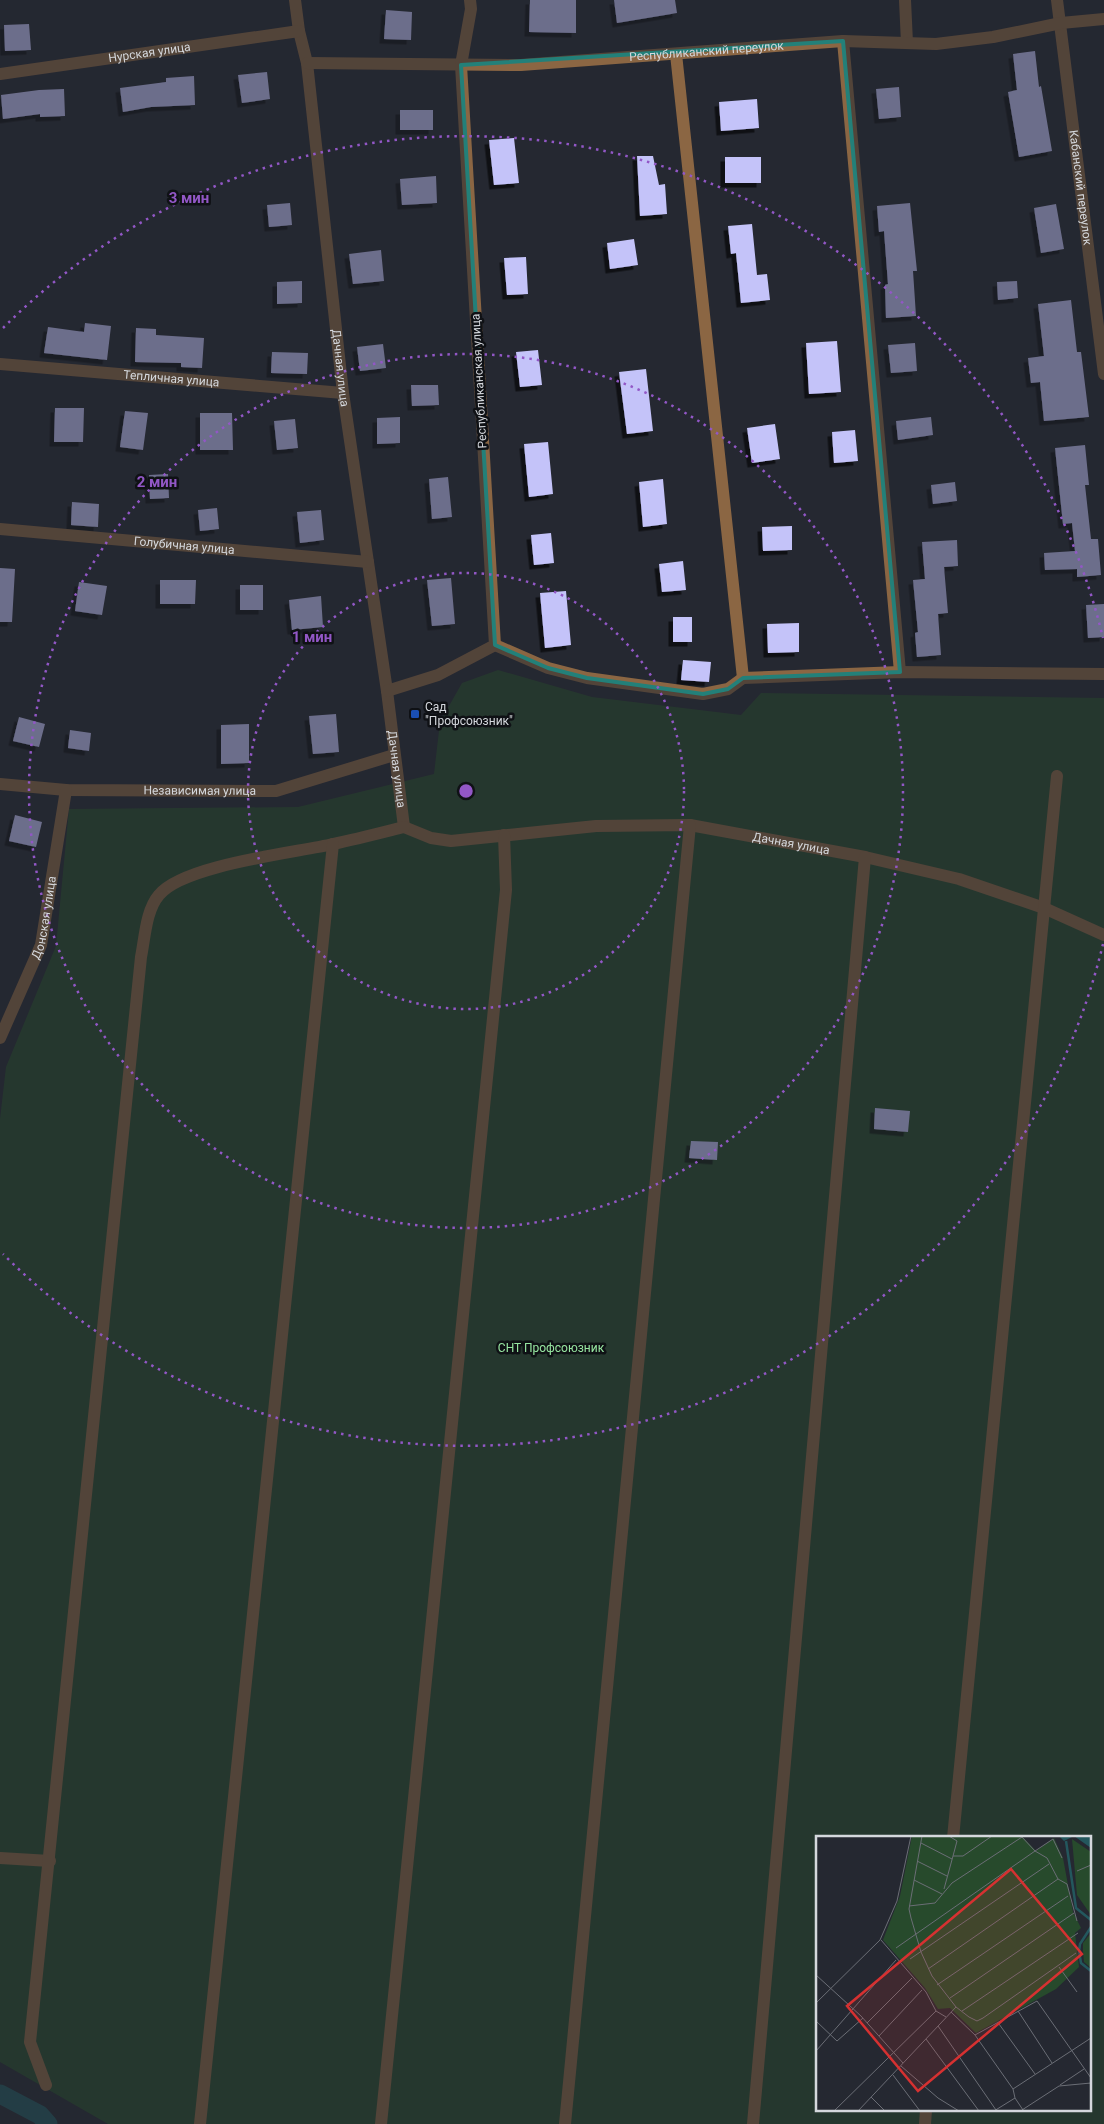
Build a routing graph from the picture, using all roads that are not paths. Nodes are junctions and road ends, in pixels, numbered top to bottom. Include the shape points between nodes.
1 (295, 0) edge
2 (470, 0) edge
3 (905, 0) edge
4 (1057, 0) edge
5 (1104, 19) edge
6 (1061, 23) junction
7 (299, 31) junction
8 (844, 42) junction
9 (908, 43) junction
10 (676, 54) junction
11 (307, 64) junction
12 (461, 64) junction
13 (0, 74) edge
14 (0, 364) edge
15 (1104, 374) edge
16 (343, 393) junction
17 (0, 528) edge
18 (368, 562) junction
19 (495, 645) junction
20 (900, 672) junction
21 (1104, 674) edge
22 (743, 678) junction
23 (387, 691) junction
24 (394, 755) junction
25 (1056, 776) dead end
26 (0, 784) edge
27 (66, 790) junction
28 (690, 825) junction
29 (404, 827) junction
30 (504, 834) junction
31 (333, 844) junction
32 (865, 857) junction
33 (1044, 908) junction
34 (1104, 935) edge
35 (0, 1038) edge
36 (953, 1836) edge
37 (0, 1858) edge
38 (50, 1861) junction
39 (46, 2085) dead end
40 (200, 2124) edge
41 (381, 2124) edge
42 (565, 2124) edge
43 (753, 2124) edge

1 - 7 street, Дачная улица
2 - 12 street, Республиканская улица
3 - 9 street
4 - 6 street, Кабанский переулок
5 - 6 street, Республиканский переулок
6 - 9 street, Республиканский переулок via 993,37 936,44
6 - 15 street, Кабанский переулок
7 - 11 street, Дачная улица
7 - 13 street, Нурская улица
8 - 9 street, Республиканский переулок
8 - 10 street, Республиканский переулок
8 - 20 street
10 - 12 street, Республиканский переулок via 521,65
10 - 22 street
11 - 12 street, Республиканский переулок
11 - 16 street, Дачная улица
12 - 19 street, Республиканская улица
14 - 16 street, Тепличная улица
16 - 18 street, Дачная улица
17 - 18 street, Голубичная улица
18 - 23 street, Дачная улица
19 - 22 street via 548,668 587,678 703,694 728,689
19 - 23 street via 438,675
20 - 21 street
20 - 22 street
23 - 24 street, Дачная улица
24 - 27 street, Независимая улица via 276,790
24 - 29 street, Дачная улица
25 - 33 street
26 - 27 street, Независимая улица
27 - 35 street, Донская улица via 42,945
28 - 30 street, Дачная улица via 596,826
28 - 32 street, Дачная улица
28 - 42 street
29 - 30 street, Дачная улица via 431,838 451,841
29 - 31 street
30 - 41 street via 506,890
31 - 38 street via 242,861 186,878 167,887 152,905 141,957
31 - 40 street
32 - 33 street, Дачная улица via 959,879
32 - 43 street
33 - 34 street, Дачная улица
33 - 36 street
37 - 38 street
38 - 39 street via 30,2042

